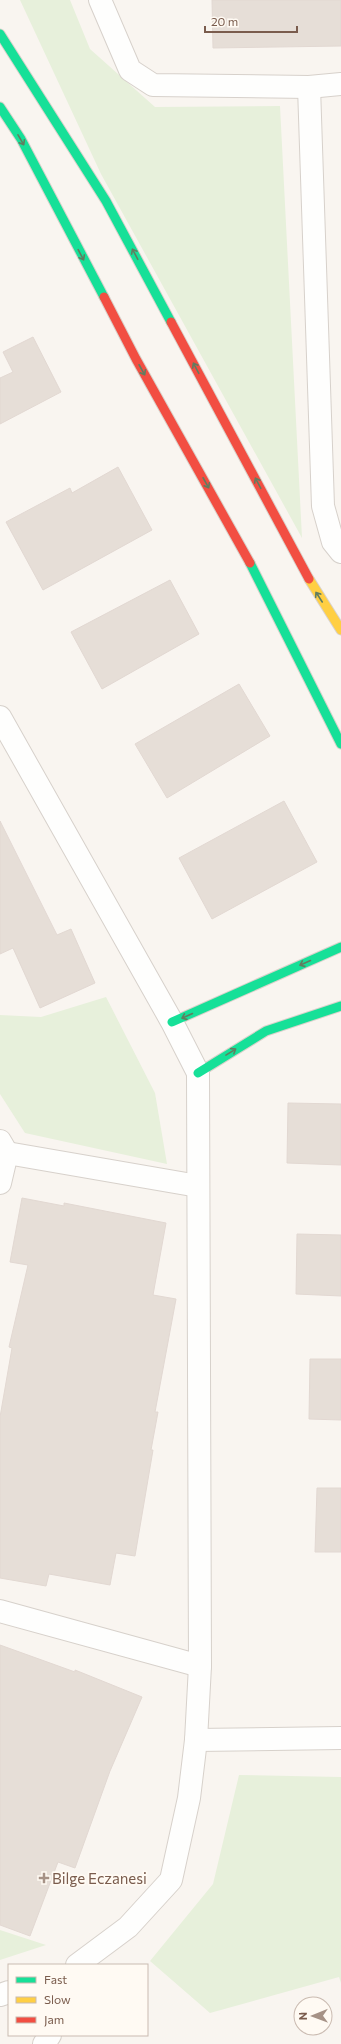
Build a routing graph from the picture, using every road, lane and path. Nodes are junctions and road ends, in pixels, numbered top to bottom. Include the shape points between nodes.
1 (100, 0) edge
2 (0, 34) edge
3 (341, 84) edge
4 (309, 87) junction
5 (0, 107) edge
6 (341, 552) edge
7 (341, 630) edge
8 (0, 717) edge
9 (341, 744) edge
10 (341, 947) edge
11 (341, 1006) edge
12 (172, 1022) junction
13 (198, 1073) junction
14 (4, 1147) edge
15 (0, 1183) edge
16 (198, 1186) junction
17 (0, 1611) edge
18 (200, 1666) junction
19 (341, 1738) edge
20 (196, 1740) junction
21 (78, 1964) edge

1 - 4 street via 130,70 153,85
7 -> 2 main road via 316,592 106,201
3 - 4 street
4 - 6 street via 323,506 333,542
5 -> 9 main road via 20,139 136,359 242,547
8 - 12 street
10 -> 12 main road
13 -> 11 main road via 266,1031
12 - 13 street
13 - 16 street
14 - 15 street
14 - 16 street
16 - 18 street
17 - 18 street
18 - 20 street
19 - 20 street
20 - 21 street via 188,1798 170,1880 128,1927

